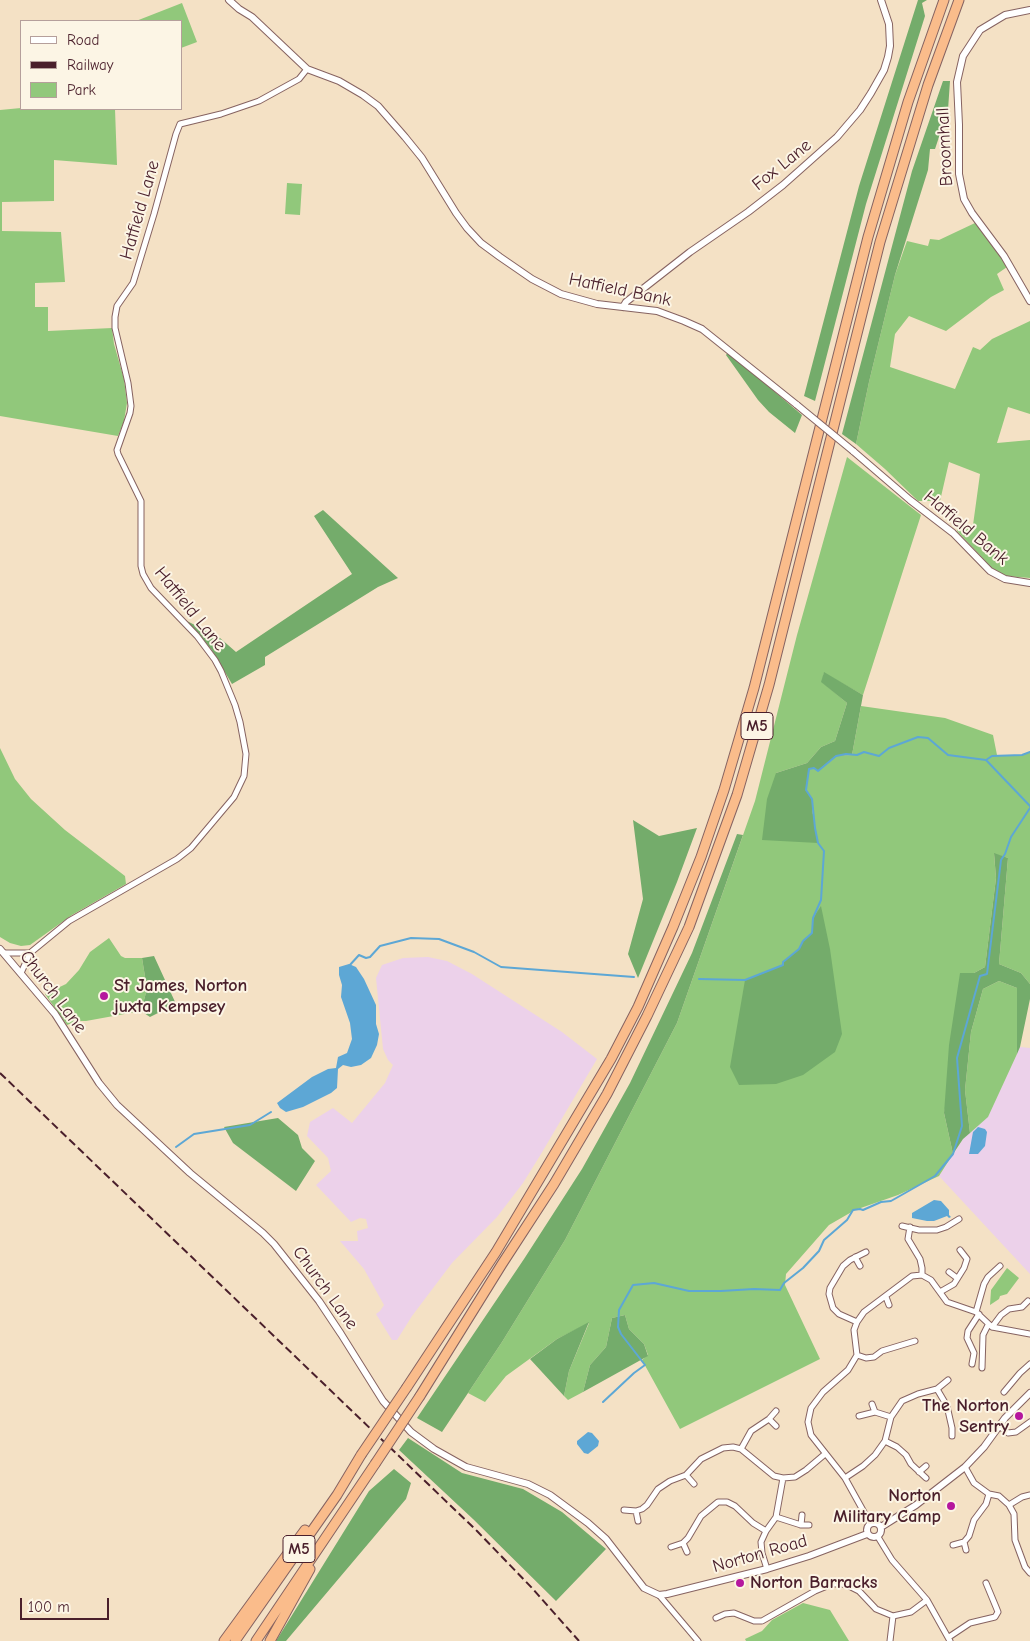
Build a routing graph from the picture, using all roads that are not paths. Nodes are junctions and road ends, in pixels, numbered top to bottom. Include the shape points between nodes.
1 (229, 0) edge
2 (881, 0) edge
3 (944, 0) edge
4 (958, 0) edge
5 (1030, 10) edge
6 (307, 69) junction
7 (1030, 301) edge
8 (623, 307) junction
9 (1030, 583) edge
10 (2, 951) edge
11 (30, 952) junction
12 (21, 973) junction
13 (959, 1219) dead end
14 (902, 1226) dead end
15 (910, 1227) junction
16 (960, 1250) dead end
17 (866, 1252) dead end
18 (855, 1257) junction
19 (860, 1266) dead end
20 (1000, 1266) dead end
21 (948, 1272) dead end
22 (922, 1275) junction
23 (957, 1278) junction
24 (940, 1292) junction
25 (886, 1297) junction
26 (1028, 1301) dead end
27 (889, 1305) dead end
28 (978, 1313) junction
29 (857, 1322) junction
30 (990, 1326) junction
31 (1030, 1334) edge
32 (915, 1341) dead end
33 (857, 1356) junction
34 (972, 1364) dead end
35 (1030, 1364) edge
36 (982, 1368) dead end
37 (948, 1380) dead end
38 (938, 1389) junction
39 (1004, 1392) dead end
40 (1030, 1393) edge
41 (872, 1404) dead end
42 (776, 1411) dead end
43 (875, 1412) junction
44 (859, 1416) dead end
45 (890, 1417) junction
46 (769, 1419) junction
47 (1030, 1422) edge
48 (776, 1426) dead end
49 (999, 1426) junction
50 (959, 1427) dead end
51 (952, 1428) junction
52 (952, 1436) dead end
53 (885, 1441) junction
54 (741, 1449) junction
55 (825, 1454) junction
56 (926, 1466) dead end
57 (965, 1467) junction
58 (919, 1472) junction
59 (686, 1474) junction
60 (783, 1478) junction
61 (845, 1478) junction
62 (926, 1478) dead end
63 (694, 1484) dead end
64 (989, 1494) junction
65 (337, 1495) junction
66 (1030, 1495) edge
67 (1009, 1505) junction
68 (624, 1510) dead end
69 (636, 1511) junction
70 (802, 1515) dead end
71 (776, 1517) junction
72 (638, 1521) dead end
73 (870, 1523) junction
74 (801, 1525) junction
75 (809, 1525) dead end
76 (881, 1527) junction
77 (766, 1531) junction
78 (867, 1534) junction
79 (878, 1537) junction
80 (324, 1542) junction
81 (964, 1542) junction
82 (683, 1543) junction
83 (953, 1545) dead end
84 (671, 1548) dead end
85 (966, 1550) dead end
86 (687, 1552) dead end
87 (767, 1569) junction
88 (1030, 1573) edge
89 (986, 1583) dead end
90 (659, 1595) junction
91 (927, 1600) junction
92 (893, 1616) junction
93 (716, 1618) dead end
94 (950, 1639) edge
95 (224, 1641) edge
96 (235, 1641) edge
97 (256, 1641) edge
98 (270, 1641) edge
99 (698, 1641) edge
100 (890, 1641) edge

1 - 6 street, Hatfield Bank via 252,17
2 - 8 street, Fox Lane via 889,24 888,58 860,110 837,137 783,185 690,252
3 - 65 highway, M5, bridge via 908,102 868,237 754,688 702,857 642,998 611,1059 501,1244
4 - 80 highway, M5, bridge via 880,242 769,685 739,786 689,927 607,1094 554,1184
5 - 7 street, Broomhall via 1005,15 980,30 963,56 957,90 960,183 964,200 1004,256
6 - 8 street, Hatfield Bank via 339,81 378,106 422,158 467,228 500,257 561,294 591,303
6 - 11 street, Hatfield Lane via 299,79 259,102 180,124 133,283 117,306 115,317 131,406 117,450 141,502 142,574 151,588 197,636 221,671 240,722 246,754 244,776 234,797 191,848 69,921
8 - 9 street, Hatfield Bank, bridge via 657,311 702,329 954,533 990,571 1005,580
10 - 11 street
10 - 12 street, Church Lane
11 - 12 street, Hatfield Lane
12 - 90 street, Church Lane via 55,1014 94,1076 117,1105 190,1173 274,1244 325,1310 383,1401 411,1432 452,1460 483,1473 528,1484 550,1495 606,1539 644,1588
13 - 15 street via 936,1230
14 - 15 street
15 - 22 street via 908,1238 920,1259
16 - 23 street via 967,1262
17 - 18 street
18 - 19 street
18 - 29 street via 843,1266 829,1294 833,1308
20 - 28 street via 984,1284
21 - 23 street
22 - 24 street via 931,1280
22 - 25 street via 912,1276
23 - 24 street via 954,1284
24 - 28 street via 947,1302
25 - 27 street
25 - 29 street via 864,1312
26 - 30 street via 1022,1307 1009,1309
28 - 30 street
28 - 34 street via 967,1338 974,1353
29 - 33 street via 854,1330
30 - 31 street
30 - 36 street via 983,1335
32 - 33 street via 882,1351 874,1357
33 - 55 street via 848,1370 823,1392 811,1408 808,1422 811,1435
35 - 39 street
37 - 38 street
38 - 45 street via 902,1401
38 - 51 street via 947,1406
40 - 49 street
41 - 43 street
42 - 46 street
43 - 44 street
43 - 45 street
45 - 53 street
46 - 48 street
46 - 54 street via 751,1431
47 - 49 street via 1008,1434
49 - 57 street
50 - 51 street
51 - 52 street
53 - 58 street via 897,1446
53 - 61 street via 875,1455
54 - 59 street via 723,1448 714,1452 701,1459
54 - 60 street via 774,1476
55 - 60 street via 795,1477
55 - 61 street
56 - 58 street
57 - 64 street via 974,1483
57 - 76 street
58 - 62 street
59 - 63 street
59 - 69 street via 658,1489 647,1505
60 - 71 street
61 - 73 street
64 - 67 street via 999,1496
64 - 81 street
65 - 95 highway, M5 via 314,1518
65 - 96 highway, M5
66 - 67 street
67 - 88 street via 1014,1514 1015,1540
68 - 69 street
69 - 72 street
70 - 74 street
71 - 74 street
71 - 77 street
73 - 76 street
73 - 78 street
74 - 75 street
76 - 79 street
77 - 82 street via 735,1506 718,1502 701,1516
77 - 87 street via 761,1547
78 - 79 street via 872,1538
78 - 87 street, Norton Road
79 - 91 street via 892,1560
80 - 97 highway, M5
80 - 98 highway, M5
81 - 83 street
81 - 85 street
82 - 84 street
82 - 86 street
87 - 90 street, Norton Road
89 - 94 street via 998,1612 995,1617 970,1623
90 - 99 street
91 - 92 street via 911,1612
91 - 94 street
92 - 93 street via 876,1609 859,1591 841,1584 824,1586 762,1621 734,1613
92 - 100 street

